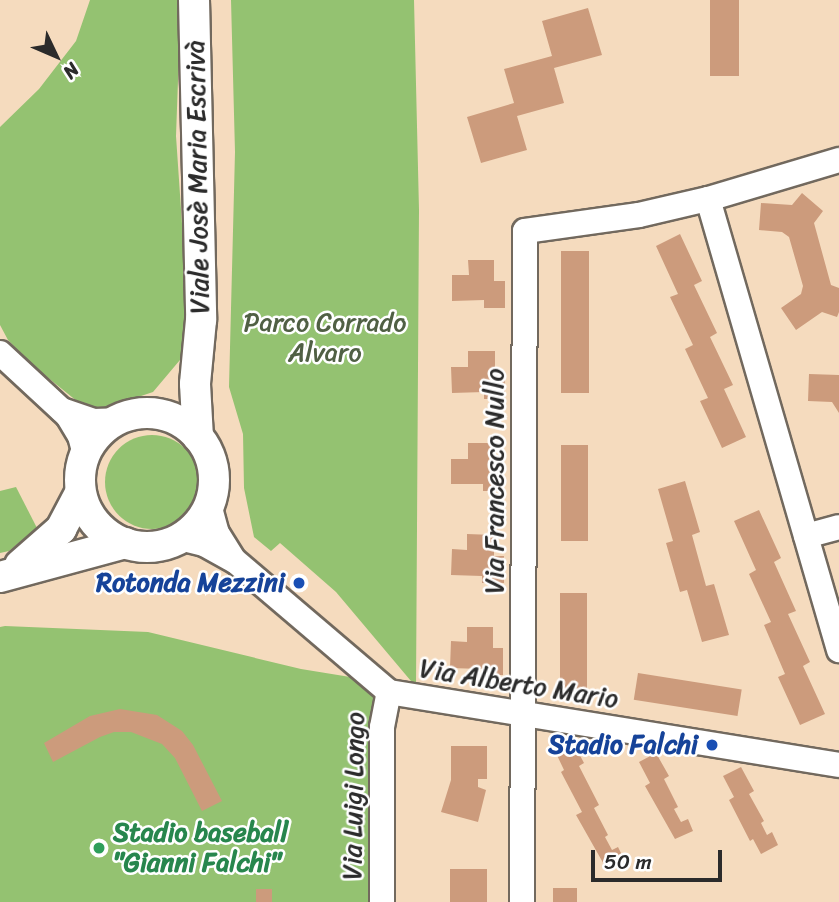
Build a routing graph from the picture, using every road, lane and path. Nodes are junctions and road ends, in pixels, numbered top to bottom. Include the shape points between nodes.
1 (194, 0) edge
2 (839, 160) edge
3 (708, 199) junction
4 (0, 353) edge
5 (198, 354) junction
6 (61, 410) junction
7 (154, 413) junction
8 (117, 420) junction
9 (198, 437) junction
10 (85, 456) junction
11 (80, 493) junction
12 (209, 504) junction
13 (839, 527) edge
14 (806, 536) junction
15 (180, 538) junction
16 (125, 543) junction
17 (235, 561) junction
18 (1, 576) edge
19 (839, 650) edge
20 (389, 692) junction
21 (524, 715) junction
22 (839, 765) edge
23 (382, 902) edge
24 (522, 902) edge

1 - 5 main road, Viale Josè Maria Escrivà
2 - 3 street
3 - 14 street
3 - 21 street, Via Francesco Nullo via 526,231
4 - 6 street
5 - 7 main road, Viale Josè Maria Escrivà via 178,390
5 - 9 main road, Viale Josè Maria Escrivà
6 - 8 street via 94,421
6 - 10 street via 75,426
7 - 8 main road
7 - 9 main road via 178,421
8 - 10 main road via 98,435
9 - 12 main road via 213,469
10 - 11 main road
11 - 16 main road via 97,525
11 - 18 main road via 61,529
12 - 15 main road
12 - 17 street, Via Alberto Mario via 217,533
13 - 14 street
14 - 19 street
15 - 16 main road via 153,547
15 - 17 street, Via Alberto Mario via 204,544
16 - 18 main road
17 - 20 street, Via Alberto Mario
20 - 21 street, Via Alberto Mario
20 - 23 street, Via Luigi Longo via 382,727
21 - 22 street, Via Alberto Mario
21 - 24 street, Via Francesco Nullo

